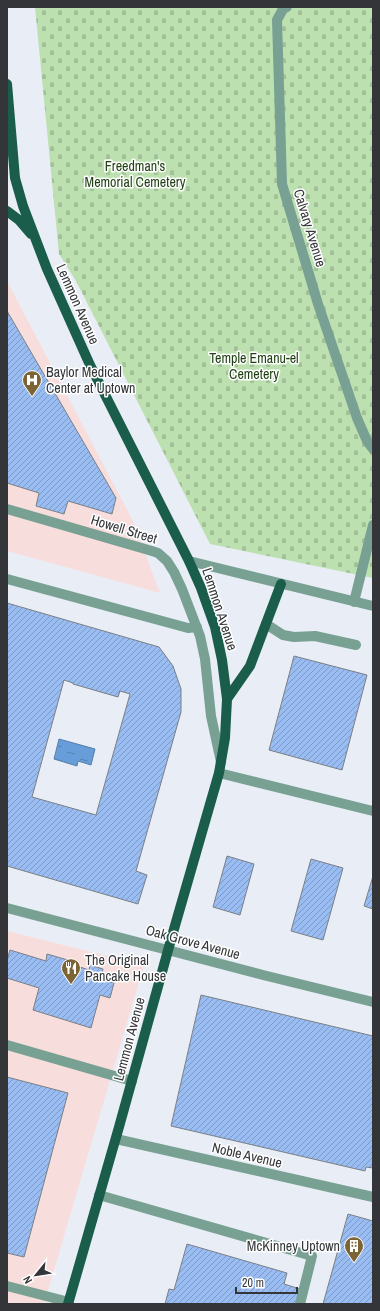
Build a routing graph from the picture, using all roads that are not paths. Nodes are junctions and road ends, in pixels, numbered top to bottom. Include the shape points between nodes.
1 (287, 7) edge
2 (7, 84) edge
3 (7, 211) edge
4 (36, 240) junction
5 (373, 449) edge
6 (7, 509) edge
7 (373, 524) edge
8 (190, 561) junction
9 (7, 579) edge
10 (281, 584) junction
11 (354, 602) junction
12 (373, 605) edge
13 (266, 624) junction
14 (197, 628) junction
15 (356, 645) dead end
16 (227, 699) junction
17 (220, 767) junction
18 (373, 810) edge
19 (7, 908) edge
20 (168, 950) junction
21 (373, 1002) edge
22 (7, 1045) edge
23 (132, 1081) junction
24 (116, 1139) junction
25 (100, 1195) junction
26 (373, 1197) edge
27 (7, 1286) edge
28 (68, 1303) edge
29 (300, 1304) edge

1 - 5 street, Calvary Avenue via 277,20 282,184 318,304 355,412
2 - 4 main road, Lemmon Avenue via 15,178
3 - 4 main road via 19,220
4 - 8 main road, Lemmon Avenue via 90,365
6 - 14 street, Howell Street via 158,553 174,572
7 - 11 street
8 - 10 street
8 - 16 main road, Lemmon Avenue via 215,627
9 - 14 street via 188,628
10 - 11 street
10 - 13 main road
11 - 12 street
13 - 15 street via 283,636 315,636
13 - 16 main road via 250,666
14 - 17 street, Howell Street via 205,660
16 - 17 main road, Lemmon Avenue via 225,738
17 - 18 street
17 - 20 main road, Lemmon Avenue
19 - 20 street, Oak Grove Avenue
20 - 21 street, Oak Grove Avenue
20 - 23 main road, Lemmon Avenue
22 - 23 street
23 - 24 main road, Lemmon Avenue
24 - 25 main road, Lemmon Avenue
24 - 26 street, Noble Avenue
25 - 28 main road, Lemmon Avenue
25 - 29 street via 312,1256
27 - 28 street

